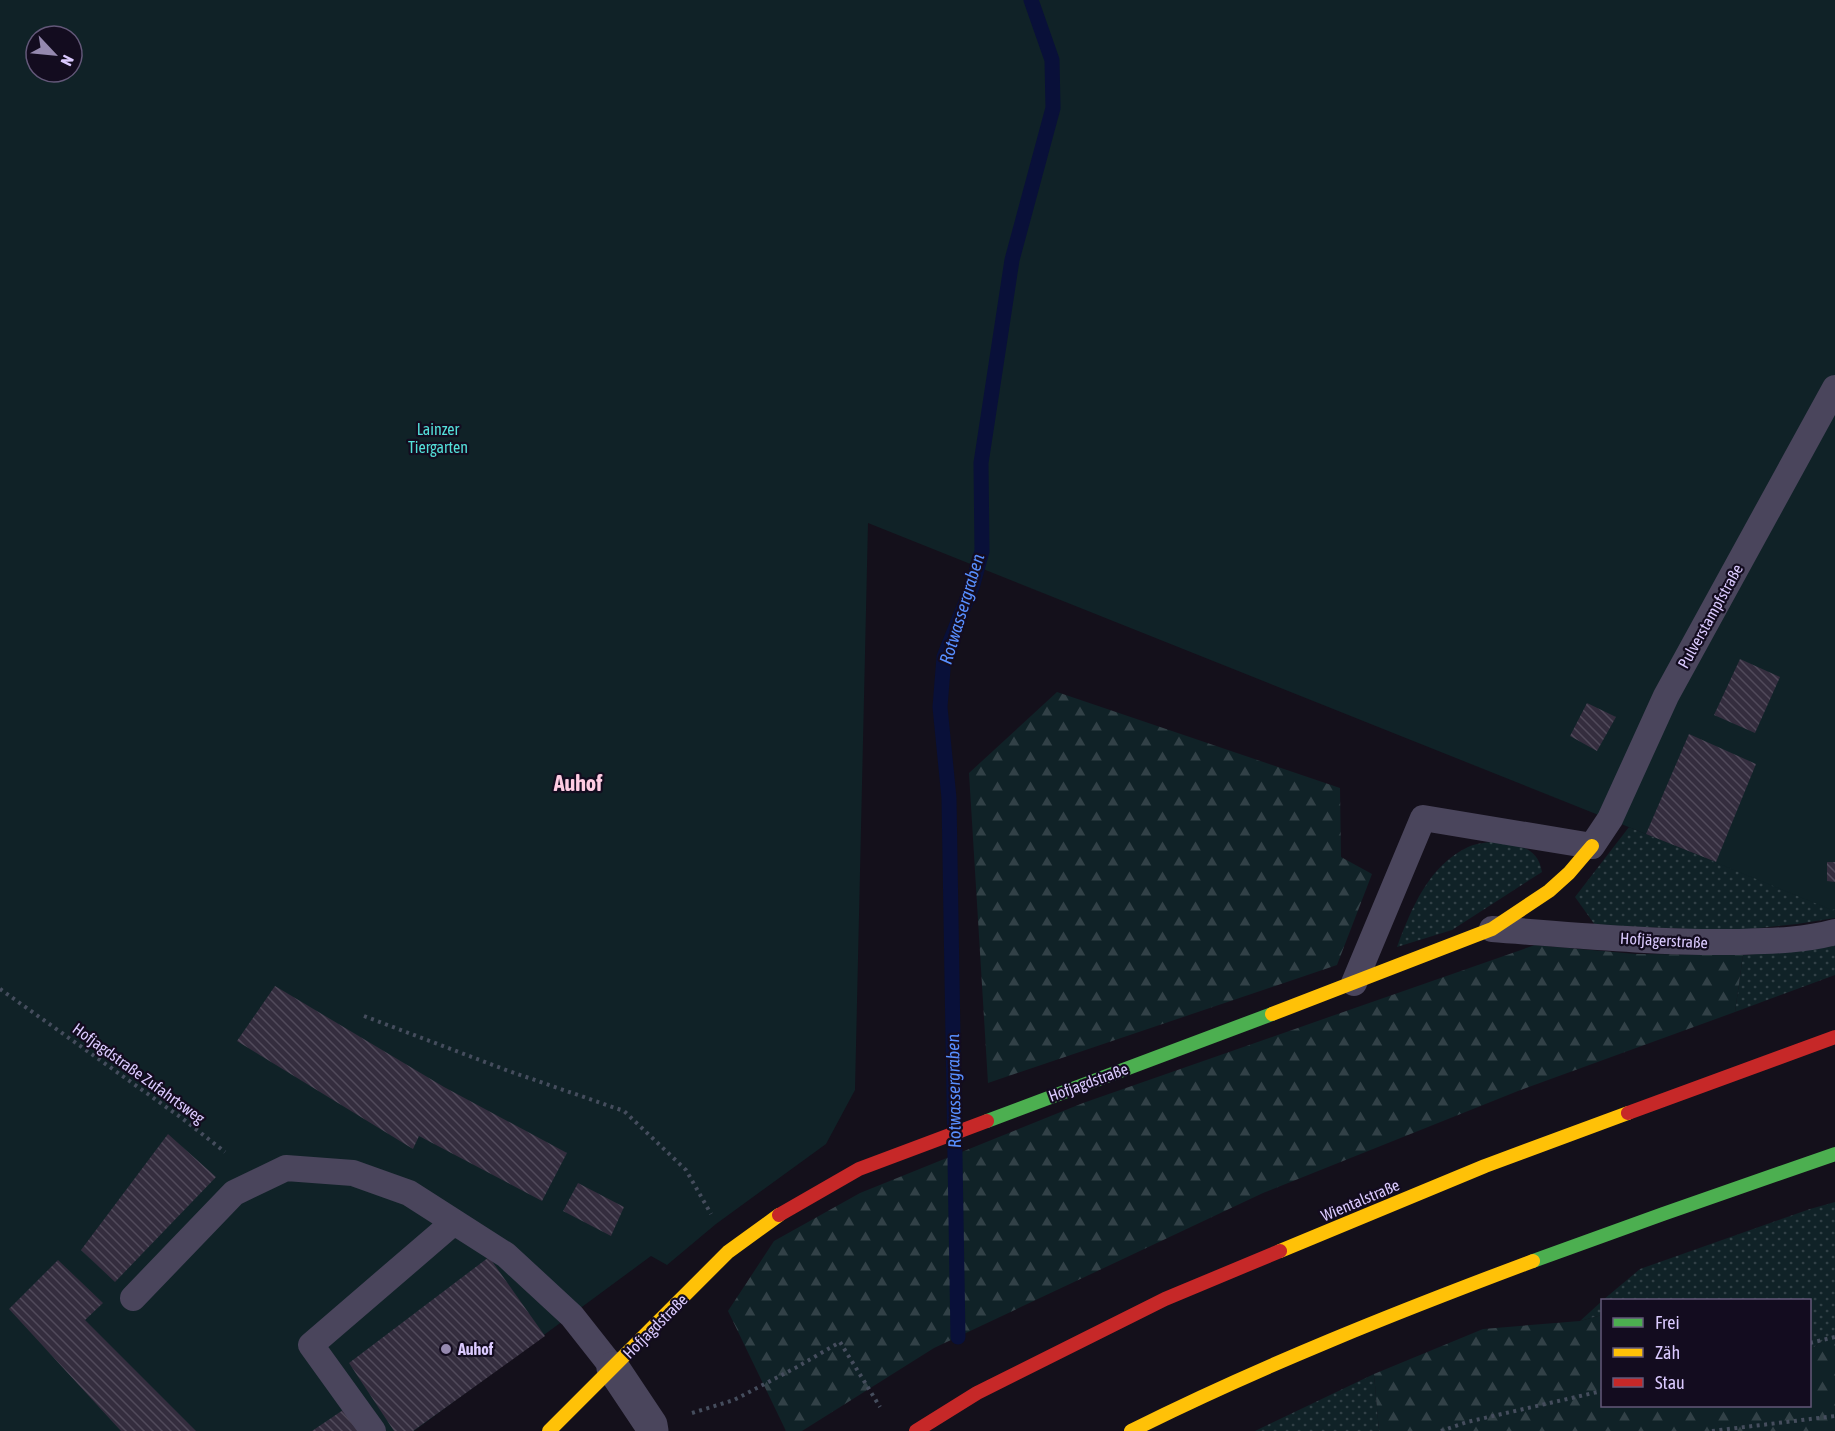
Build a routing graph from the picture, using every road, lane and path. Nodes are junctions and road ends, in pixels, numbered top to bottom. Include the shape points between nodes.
1 (1835, 388) edge
2 (1592, 846) junction
3 (1492, 929) junction
4 (1835, 932) edge
5 (1354, 983) junction
6 (0, 989) edge
7 (364, 1016) dead end
8 (1835, 1037) edge
9 (1835, 1154) edge
10 (262, 1180) junction
11 (454, 1222) junction
12 (728, 1252) junction
13 (134, 1298) dead end
14 (1835, 1337) edge
15 (1811, 1343) edge
16 (614, 1368) junction
17 (1601, 1391) edge
18 (872, 1394) dead end
19 (1835, 1416) edge
20 (657, 1429) edge
21 (373, 1431) edge
22 (549, 1431) edge
23 (915, 1431) edge
24 (1131, 1431) edge
25 (1441, 1431) edge
26 (1712, 1431) edge

1 - 2 lane, Pulverstampfstraße via 1666,696 1610,819
2 - 3 main road, Hofjagdstraße via 1549,891
2 - 5 lane via 1424,818
3 - 4 lane, Hofjägerstraße via 1701,942 1780,941
3 - 5 main road, Hofjagdstraße
5 - 12 main road, Hofjagdstraße via 859,1169 785,1210
6 - 10 path, Hofjagdstraße Zufahrtsweg
7 - 12 path via 624,1111 686,1170
8 - 23 main road, Wientalstraße via 1485,1166 1165,1299 977,1394
9 - 24 main road via 1684,1205 1452,1292 1268,1366
10 - 11 lane via 286,1168 353,1173 409,1193
10 - 13 lane via 234,1193
11 - 16 lane via 506,1255 572,1316
11 - 21 lane via 311,1345
12 - 16 main road, Hofjagdstraße
14 - 15 path
16 - 20 street, Hofjagdstraße
16 - 22 main road, Hofjagdstraße
17 - 25 path
18 - 20 path via 840,1341 734,1400
19 - 26 path

